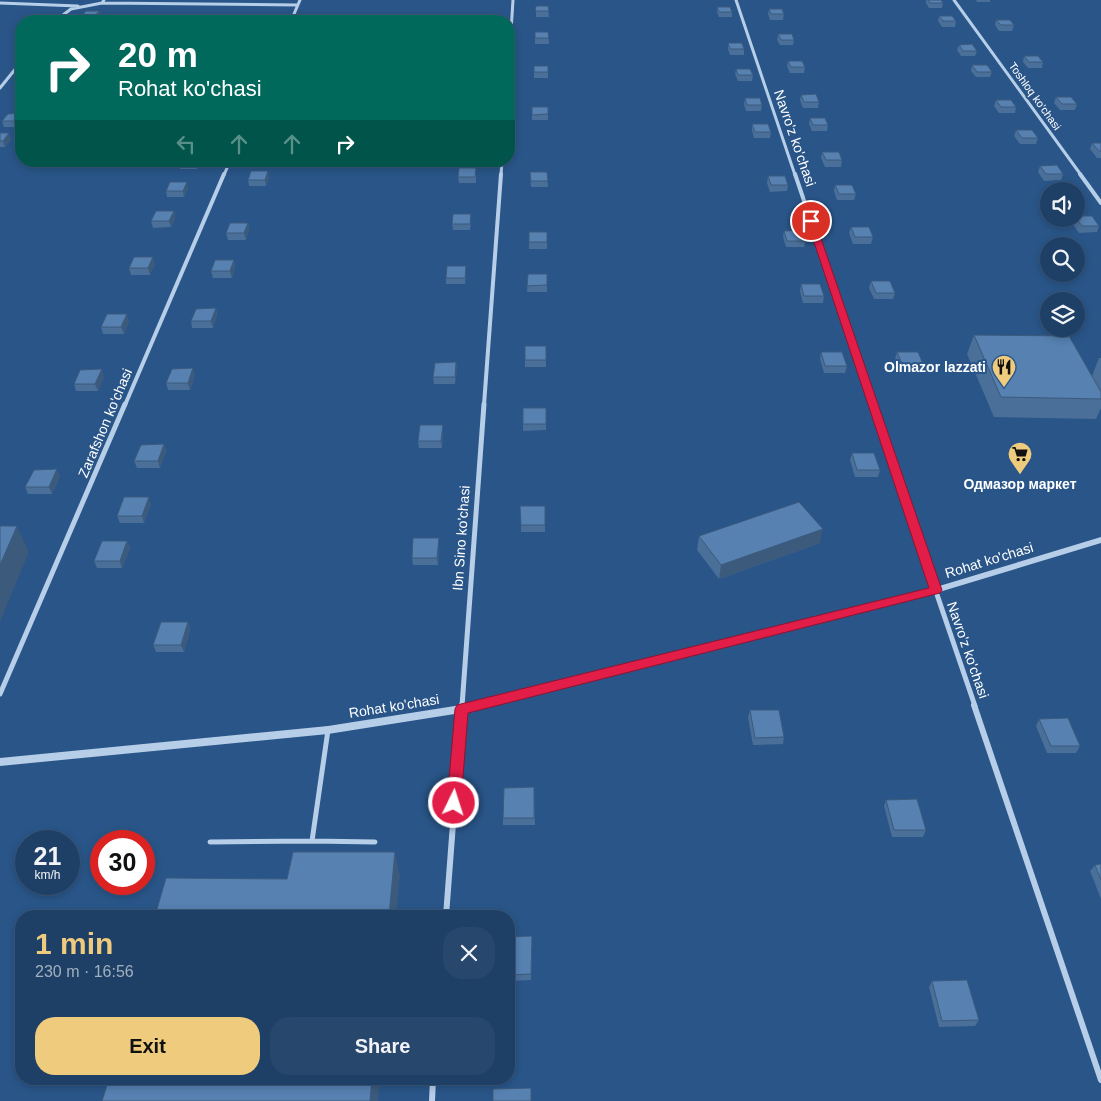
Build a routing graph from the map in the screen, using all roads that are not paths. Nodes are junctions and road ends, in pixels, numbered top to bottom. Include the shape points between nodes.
1 (300, 0) edge
2 (513, 0) edge
3 (736, 0) edge
4 (954, 0) edge
5 (103, 1) edge
6 (0, 3) edge
7 (78, 6) junction
8 (297, 6) junction
9 (60, 15) edge
10 (293, 15) edge
11 (512, 15) edge
12 (15, 69) edge
13 (0, 88) edge
14 (227, 167) edge
15 (502, 167) edge
16 (1101, 203) edge
17 (1101, 540) edge
18 (936, 590) junction
19 (0, 694) edge
20 (461, 709) junction
21 (328, 730) junction
22 (0, 762) edge
23 (312, 841) junction
24 (210, 842) dead end
25 (375, 842) dead end
26 (446, 910) edge
27 (1101, 1080) edge
28 (433, 1085) edge
29 (432, 1101) edge

1 - 8 street
2 - 11 street
3 - 18 street, Navro'z ko'chasi
4 - 16 street, Toshloq ko'chasi
5 - 7 street
5 - 8 street
6 - 7 street
7 - 9 street
8 - 10 street
12 - 13 street
14 - 19 street, Zarafshon ko'chasi
15 - 20 street, Ibn Sino ko'chasi
17 - 18 street, Rohat ko'chasi
18 - 20 street, Rohat ko'chasi
18 - 27 street, Navro'z ko'chasi
20 - 21 street, Rohat ko'chasi
20 - 26 street, Ibn Sino ko'chasi
21 - 22 street, Rohat ko'chasi
21 - 23 lane
23 - 24 lane
23 - 25 lane
28 - 29 street

